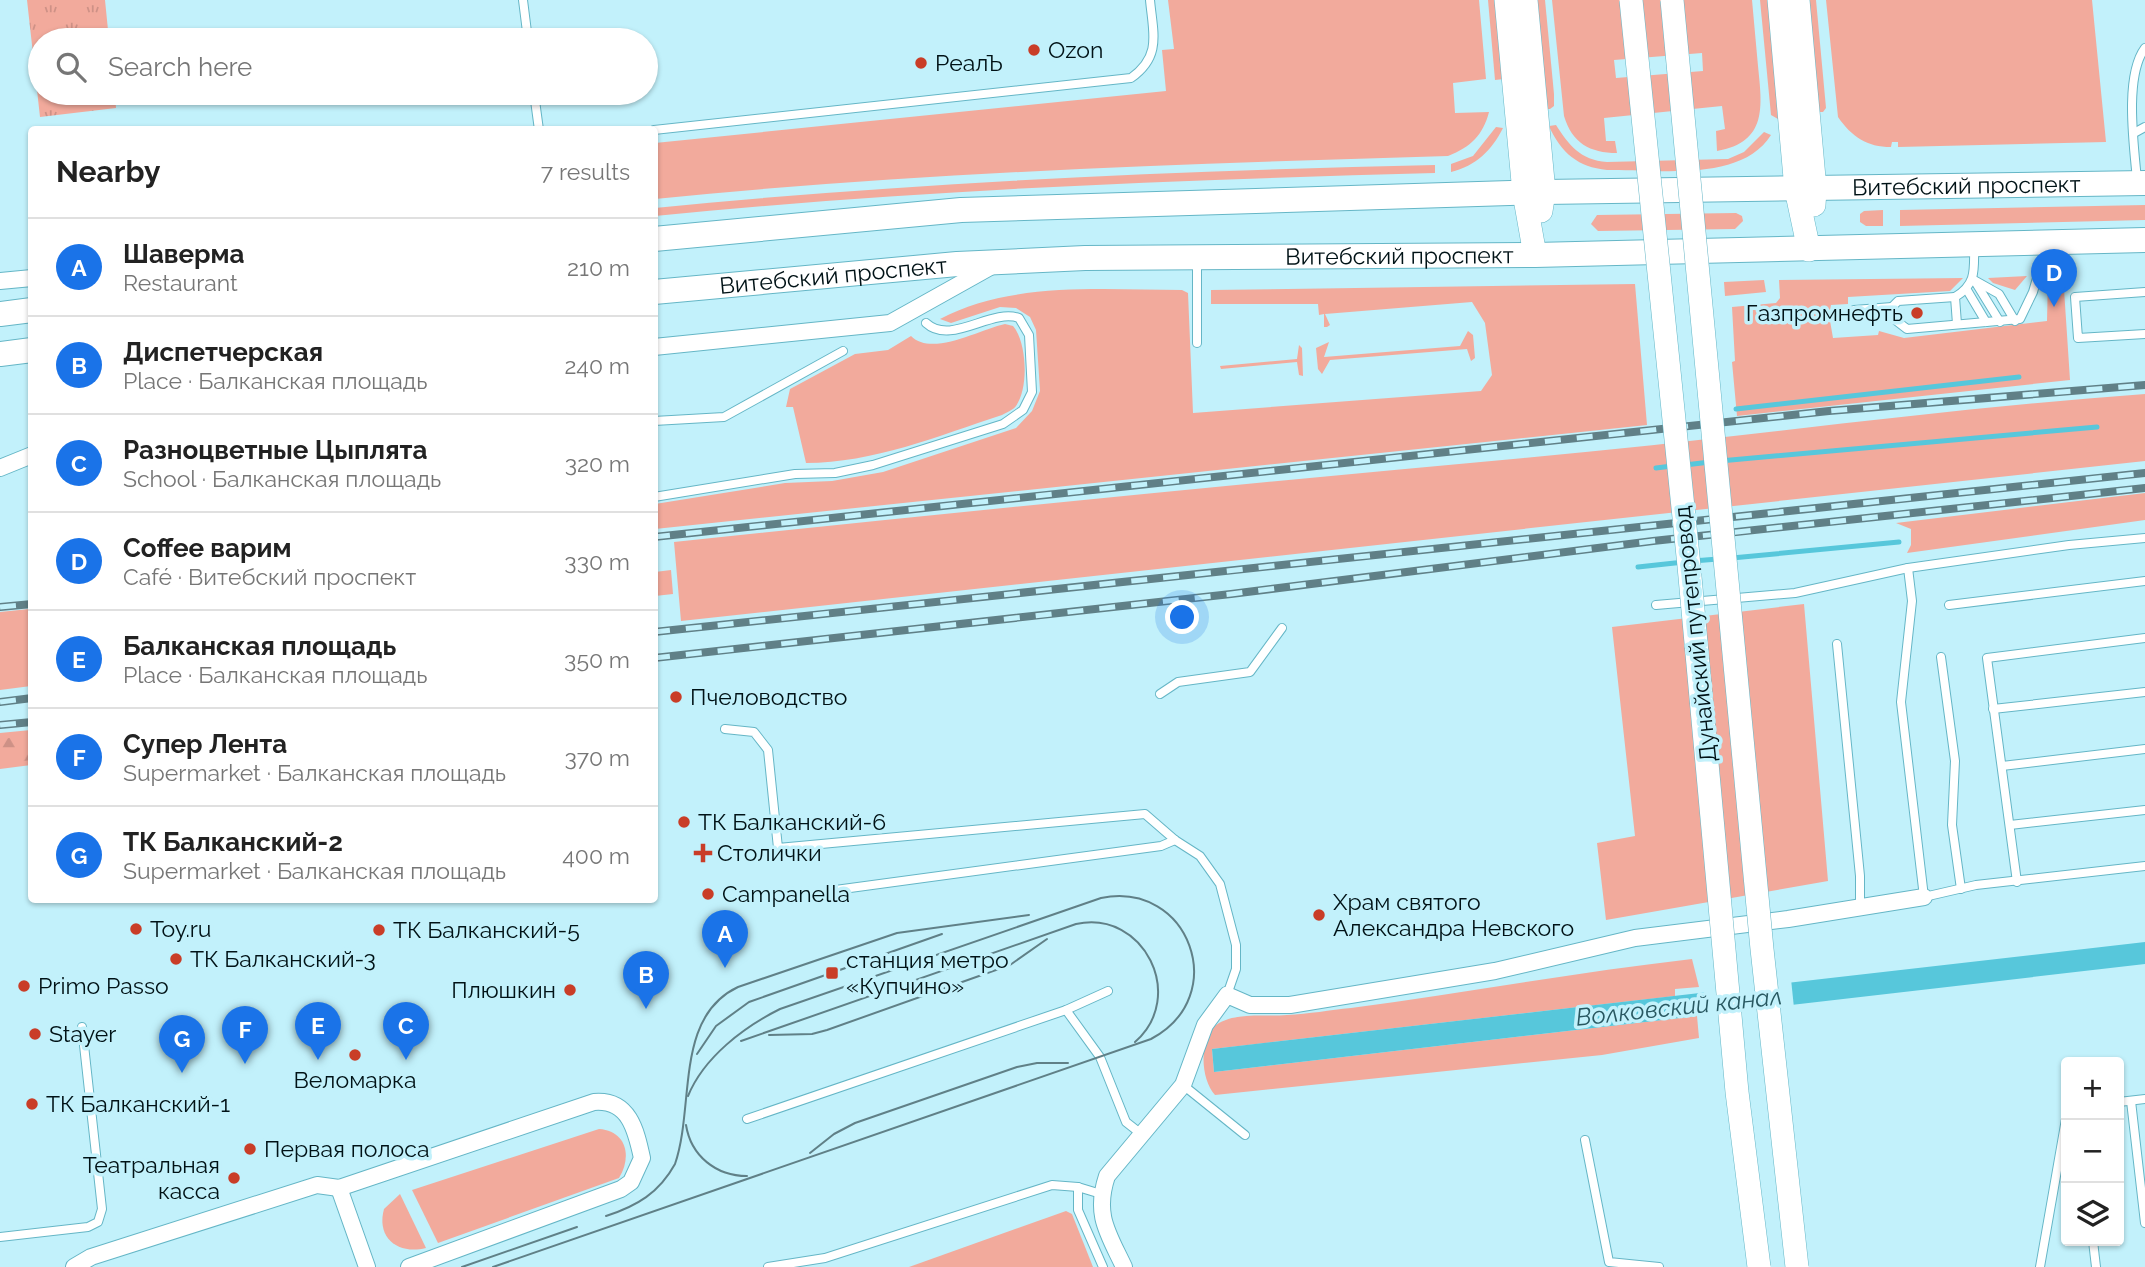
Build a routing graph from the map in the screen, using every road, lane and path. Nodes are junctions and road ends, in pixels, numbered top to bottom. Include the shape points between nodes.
1 (523, 0) edge
2 (1150, 0) edge
3 (1506, 0) edge
4 (1526, 0) edge
5 (1631, 0) edge
6 (1672, 0) edge
7 (1779, 0) edge
8 (1798, 0) edge
9 (526, 28) edge
10 (2145, 48) edge
11 (536, 105) edge
12 (538, 126) edge
13 (2145, 127) edge
14 (658, 130) edge
15 (2134, 133) junction
16 (2141, 183) edge
17 (1806, 189) junction
18 (1534, 192) junction
19 (658, 239) edge
20 (2145, 240) edge
21 (2046, 244) junction
22 (1974, 246) junction
23 (1809, 250) junction
24 (1535, 255) junction
25 (1197, 257) junction
26 (1000, 261) junction
27 (28, 278) edge
28 (1974, 280) junction
29 (0, 281) edge
30 (1967, 290) junction
31 (658, 292) edge
32 (2145, 292) edge
33 (1955, 297) junction
34 (1892, 307) junction
35 (28, 310) edge
36 (1854, 310) dead end
37 (0, 314) edge
38 (2000, 321) junction
39 (2015, 321) junction
40 (1986, 322) junction
41 (926, 323) dead end
42 (1957, 324) junction
43 (2145, 334) edge
44 (1197, 343) dead end
45 (658, 347) edge
46 (28, 350) edge
47 (843, 351) dead end
48 (0, 354) edge
49 (658, 421) edge
50 (28, 457) edge
51 (0, 468) edge
52 (658, 495) edge
53 (2145, 538) edge
54 (1908, 568) junction
55 (2145, 581) edge
56 (1656, 605) dead end
57 (1949, 605) dead end
58 (1282, 628) dead end
59 (2145, 638) edge
60 (1837, 644) dead end
61 (1941, 657) dead end
62 (2145, 692) edge
63 (1160, 694) dead end
64 (1993, 709) junction
65 (725, 729) dead end
66 (2145, 748) edge
67 (2002, 766) junction
68 (2145, 810) edge
69 (2010, 825) junction
70 (1175, 840) junction
71 (2145, 866) edge
72 (2017, 882) junction
73 (1961, 889) junction
74 (828, 891) dead end
75 (1924, 897) junction
76 (1860, 908) junction
77 (1108, 991) dead end
78 (1227, 995) junction
79 (1066, 1010) junction
80 (82, 1027) dead end
81 (1183, 1084) junction
82 (2145, 1099) edge
83 (2131, 1101) junction
84 (2124, 1102) edge
85 (747, 1119) dead end
86 (2066, 1120) edge
87 (1140, 1133) junction
88 (1245, 1135) dead end
89 (1585, 1140) dead end
90 (1078, 1187) junction
91 (339, 1188) junction
92 (1101, 1194) junction
93 (2145, 1223) edge
94 (0, 1237) edge
95 (2094, 1246) edge
96 (74, 1267) edge
97 (367, 1267) edge
98 (409, 1267) edge
99 (768, 1267) edge
100 (1103, 1267) edge
101 (1124, 1267) edge
102 (1659, 1267) edge
103 (1759, 1267) edge
104 (1797, 1267) edge
105 (2040, 1267) edge
106 (2096, 1267) edge

1 - 9 lane
2 - 14 lane via 1153,52 1131,78
3 - 18 main road
4 - 18 main road
5 - 103 main road, Дунайский путепровод, bridge via 1737,1092
6 - 104 main road, Дунайский путепровод, bridge via 1764,975
7 - 17 main road
8 - 17 main road
10 - 15 lane via 2133,94
11 - 12 lane
13 - 15 lane
15 - 16 lane
16 - 17 main road, Витебский проспект
17 - 18 main road, Витебский проспект
17 - 23 main road
18 - 19 main road, Витебский проспект via 961,210
18 - 24 main road
20 - 21 main road, Витебский проспект
21 - 22 main road, Витебский проспект
21 - 39 lane via 2025,314
22 - 23 main road, Витебский проспект
22 - 28 lane
23 - 24 main road, Витебский проспект
24 - 25 main road, Витебский проспект
25 - 26 main road, Витебский проспект
25 - 44 lane
26 - 31 main road, Витебский проспект
26 - 45 street via 890,323
27 - 29 street
28 - 30 lane
28 - 38 lane
28 - 39 lane via 1999,294
30 - 33 lane
30 - 40 lane
32 - 43 lane via 2075,297 2078,338
33 - 34 lane via 1898,301
33 - 42 lane
34 - 36 lane
34 - 42 lane via 1897,324 1907,329
35 - 37 main road
38 - 39 lane
38 - 40 lane
40 - 42 lane
41 - 52 lane via 936,329 951,329 1001,316 1019,318 1029,335 1032,370 1032,392 1023,410 1003,424 873,465
46 - 48 main road
47 - 49 lane via 724,417
50 - 51 street
53 - 54 lane
54 - 56 lane via 1795,593
54 - 75 lane via 1912,601 1901,702
55 - 57 lane
58 - 63 lane via 1250,673 1178,682
59 - 64 lane via 1987,658
60 - 76 lane
61 - 73 lane via 1955,761 1952,825
62 - 64 lane
64 - 67 lane
65 - 70 lane via 754,732 768,750 778,848 1145,814
66 - 67 lane
67 - 69 lane
68 - 69 lane
69 - 72 lane
70 - 74 lane via 1161,846
70 - 78 lane via 1200,856 1220,884 1236,945 1236,969
71 - 72 lane
72 - 73 lane
73 - 75 lane
75 - 76 street
76 - 78 street via 1635,938 1494,971 1301,1003 1250,1005
77 - 79 lane
78 - 81 street via 1205,1025
79 - 85 lane
79 - 87 lane via 1100,1057 1126,1122
80 - 94 lane via 100,1217 88,1227
81 - 87 street
81 - 88 lane
82 - 83 lane
83 - 84 lane
83 - 93 lane
86 - 105 lane
87 - 92 street via 1107,1176
89 - 102 lane via 1609,1262
90 - 92 lane
90 - 99 lane via 1052,1185 825,1258
90 - 100 lane via 1078,1210
91 - 96 street via 317,1185 92,1257
91 - 97 street
91 - 98 street via 594,1102 612,1102 627,1114 642,1158 631,1182
92 - 101 street via 1100,1212
95 - 106 lane

